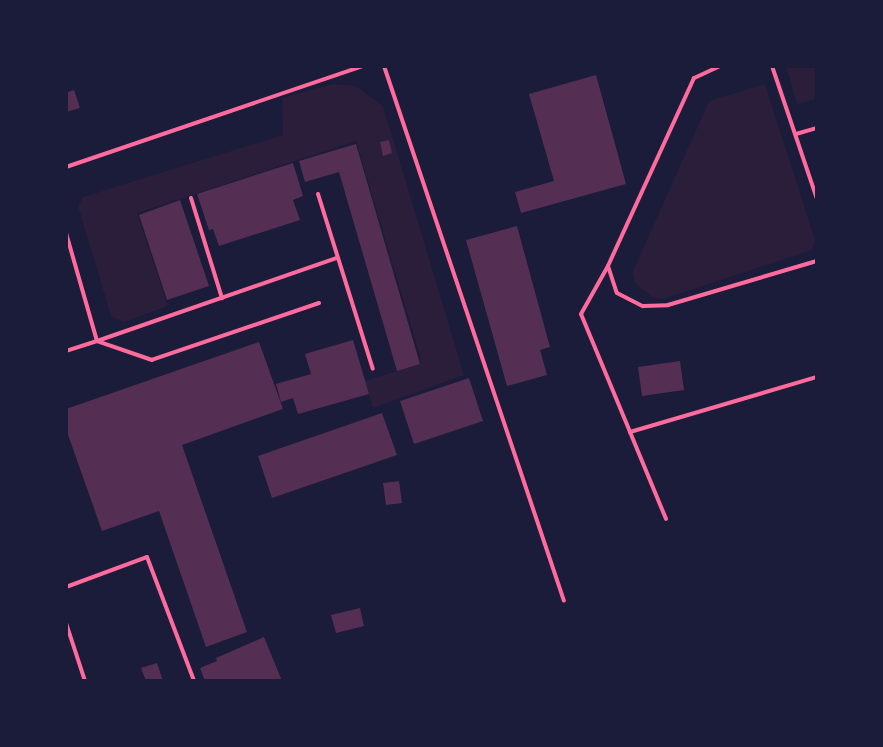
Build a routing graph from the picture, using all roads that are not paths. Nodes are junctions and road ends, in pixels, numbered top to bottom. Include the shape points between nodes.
1 (363, 66) edge
2 (384, 66) edge
3 (720, 66) edge
4 (772, 66) edge
5 (817, 128) edge
6 (796, 134) junction
7 (66, 167) edge
8 (318, 194) dead end
9 (191, 198) dead end
10 (817, 199) edge
11 (66, 233) edge
12 (338, 258) junction
13 (817, 261) edge
14 (608, 266) junction
15 (222, 298) junction
16 (319, 303) dead end
17 (97, 341) junction
18 (66, 351) edge
19 (373, 369) dead end
20 (817, 377) edge
21 (630, 432) junction
22 (666, 519) dead end
23 (66, 587) edge
24 (564, 601) dead end
25 (66, 623) edge
26 (85, 681) edge
27 (194, 681) edge

1 - 7 lane
2 - 24 lane
3 - 14 lane via 694,78
4 - 6 lane
5 - 6 lane
6 - 10 lane
8 - 12 lane
9 - 15 lane
11 - 17 lane
12 - 15 lane
12 - 19 lane
13 - 14 lane via 668,305 643,306 617,293
14 - 21 lane via 581,314
15 - 17 lane
16 - 17 lane via 152,360
17 - 18 lane
20 - 21 lane
21 - 22 lane
23 - 27 lane via 147,557
25 - 26 lane

